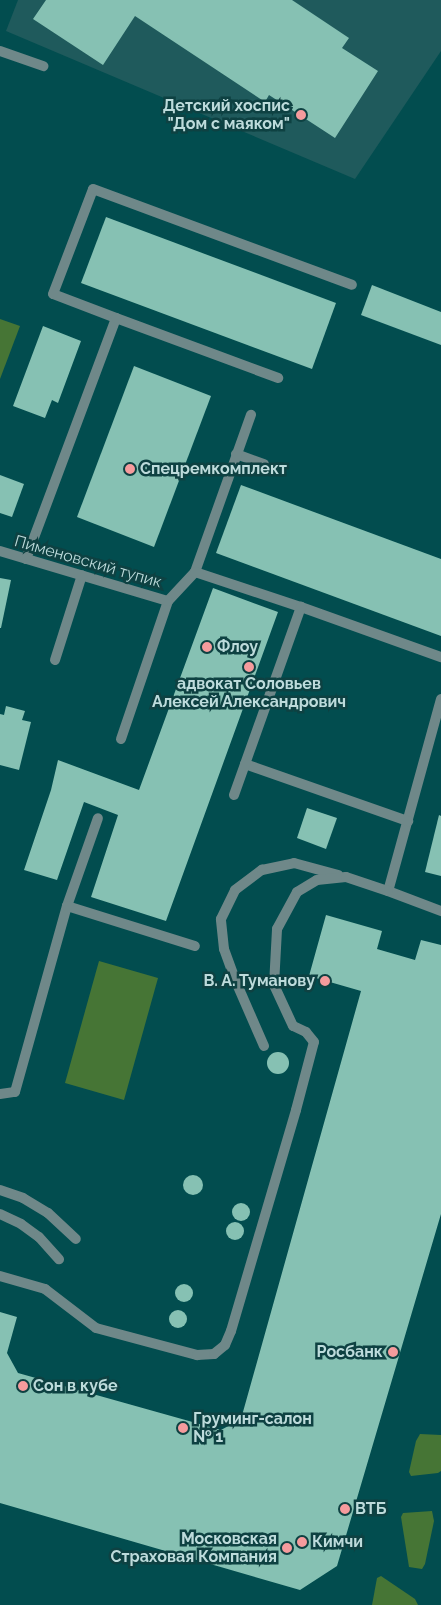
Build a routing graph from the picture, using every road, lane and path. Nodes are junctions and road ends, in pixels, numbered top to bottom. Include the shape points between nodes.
1 (0, 51) edge
2 (43, 66) dead end
3 (352, 285) dead end
4 (116, 318) junction
5 (278, 378) dead end
6 (251, 415) dead end
7 (236, 454) junction
8 (264, 464) dead end
9 (0, 551) edge
10 (26, 559) junction
11 (195, 572) junction
12 (82, 576) junction
13 (168, 601) junction
14 (301, 607) junction
15 (441, 657) edge
16 (55, 660) dead end
17 (441, 699) edge
18 (121, 739) dead end
19 (245, 764) junction
20 (234, 795) dead end
21 (98, 818) dead end
22 (408, 821) junction
23 (346, 877) junction
24 (388, 891) junction
25 (67, 906) junction
26 (441, 911) edge
27 (195, 946) dead end
28 (264, 1046) dead end
29 (0, 1094) edge
30 (0, 1190) edge
31 (0, 1214) edge
32 (76, 1239) dead end
33 (59, 1259) dead end
34 (0, 1276) edge

1 - 2 street
3 - 4 street via 93,189 54,294
4 - 5 street
4 - 10 street
6 - 7 street
7 - 8 street
7 - 11 street
9 - 10 street, Пименовский тупик
10 - 12 street, Пименовский тупик
11 - 13 street
11 - 14 street
12 - 13 street, Пименовский тупик
12 - 16 street
13 - 18 street
14 - 15 street
14 - 19 street
17 - 22 street
19 - 20 street
19 - 22 street
21 - 25 street
22 - 24 street
23 - 24 street
23 - 28 street via 294,863 262,870 235,890 221,919 224,949
23 - 34 street via 318,880 298,892 277,929 274,985 293,1026 306,1032 314,1042 294,1120 232,1331 225,1345 214,1354 197,1356 96,1328 45,1289
24 - 26 street
25 - 27 street
25 - 29 street via 16,1092
30 - 32 street via 23,1198 48,1213
31 - 33 street via 39,1237

